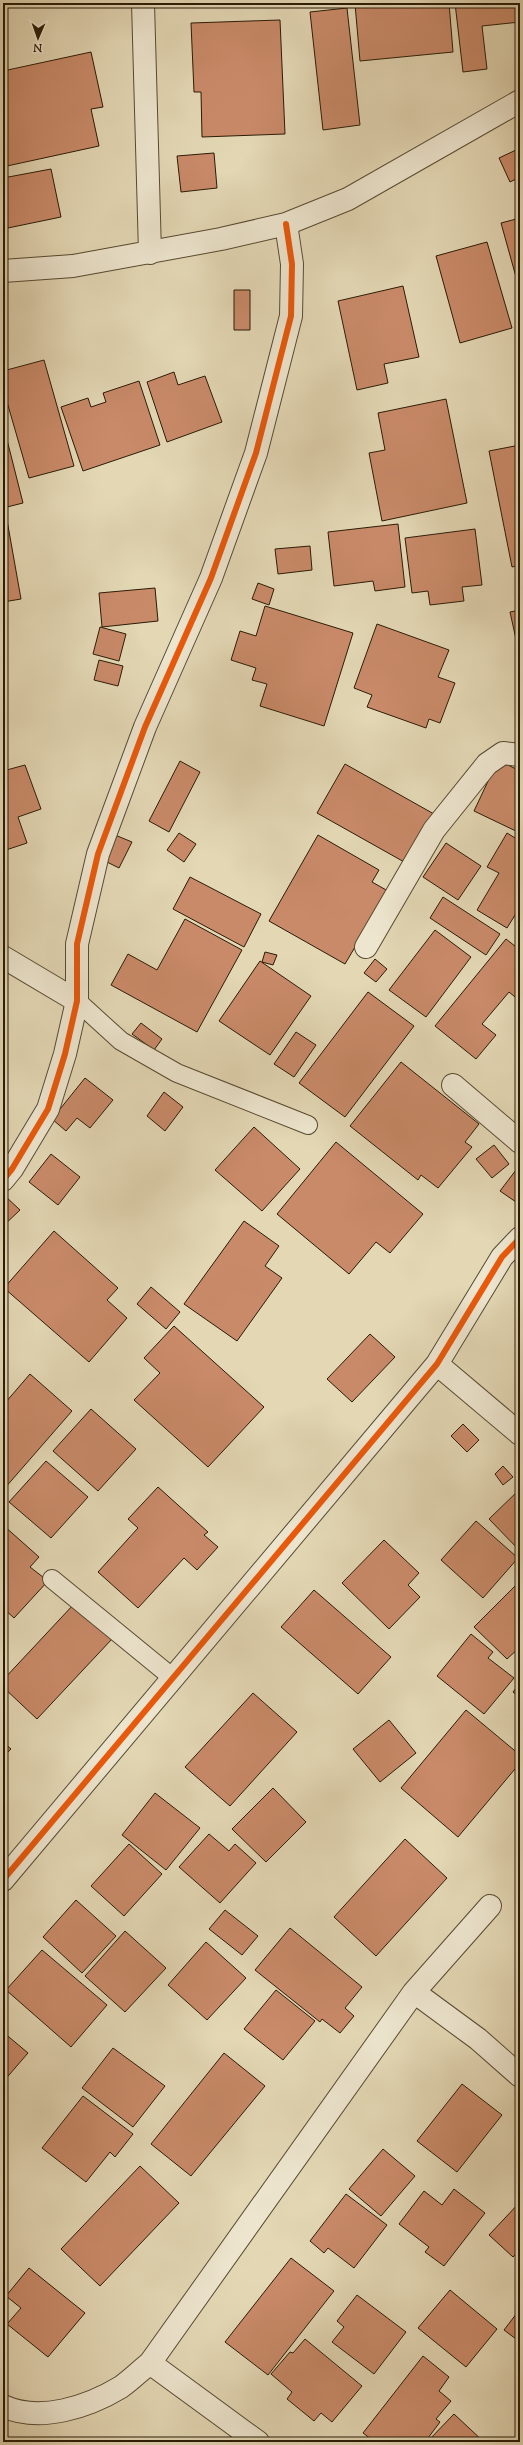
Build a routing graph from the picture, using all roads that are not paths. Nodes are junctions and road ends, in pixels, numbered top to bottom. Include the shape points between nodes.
1 (143, 3) edge
2 (520, 101) edge
3 (286, 224) junction
4 (150, 252) junction
5 (3, 272) edge
6 (520, 755) edge
7 (366, 947) dead end
8 (3, 957) edge
9 (77, 1001) junction
10 (453, 1085) dead end
11 (308, 1125) dead end
12 (520, 1142) edge
13 (3, 1180) edge
14 (520, 1238) edge
15 (437, 1364) junction
16 (520, 1434) edge
17 (52, 1579) dead end
18 (173, 1678) junction
19 (3, 1880) edge
20 (490, 1906) dead end
21 (414, 1992) junction
22 (520, 2076) edge
23 (150, 2363) junction
24 (3, 2406) edge
25 (258, 2442) edge

1 - 4 street
2 - 3 street via 348,198
3 - 4 street
3 - 9 street via 292,264 291,316 256,453 211,578 145,727 98,854 77,944
4 - 5 street via 73,266
6 - 7 street via 503,753 487,764 434,830
8 - 9 street
9 - 11 lane via 121,1041 177,1073
9 - 13 street via 65,1054 48,1109
10 - 12 street
14 - 15 street via 502,1257
15 - 16 street
15 - 18 street
17 - 18 lane
18 - 19 street
20 - 21 street
21 - 22 street via 478,2039
21 - 23 street
23 - 24 street via 122,2386 85,2405 38,2414
23 - 25 street

